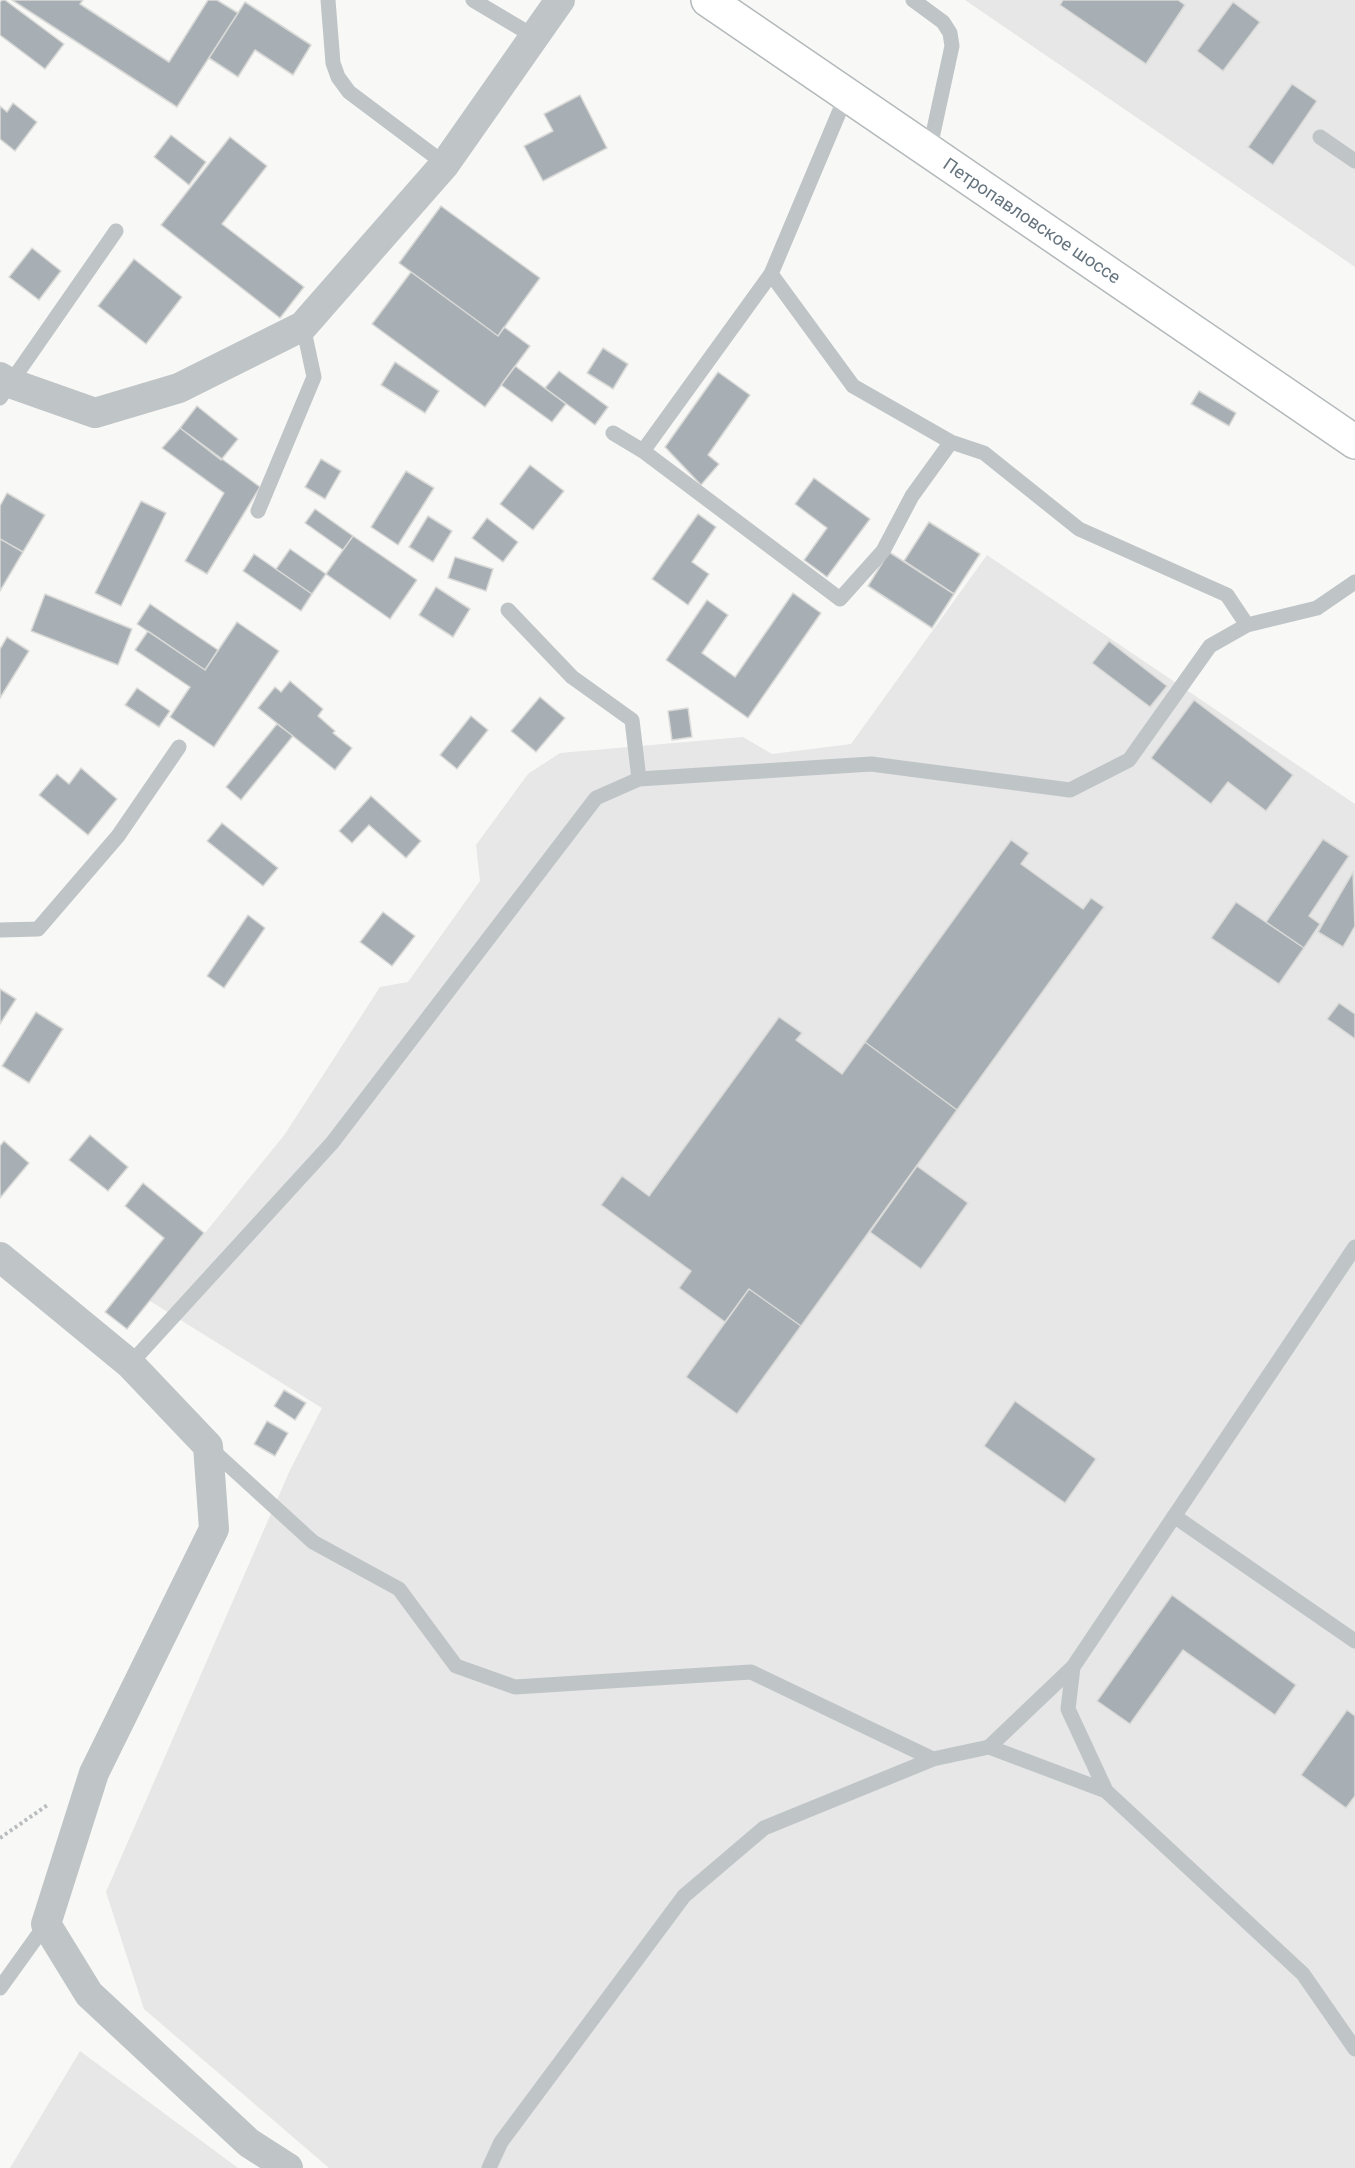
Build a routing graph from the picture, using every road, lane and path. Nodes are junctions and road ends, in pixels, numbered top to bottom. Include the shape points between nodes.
1 (328, 0) edge
2 (473, 0) edge
3 (560, 0) edge
4 (708, 0) edge
5 (913, 0) edge
6 (535, 37) junction
7 (846, 96) junction
8 (1320, 137) dead end
9 (929, 152) junction
10 (1355, 161) edge
11 (445, 164) junction
12 (116, 231) dead end
13 (771, 274) junction
14 (303, 326) junction
15 (3, 386) edge
16 (613, 433) dead end
17 (951, 442) junction
18 (1355, 442) edge
19 (643, 451) junction
20 (258, 511) dead end
21 (1355, 582) edge
22 (508, 610) dead end
23 (1247, 625) junction
24 (178, 747) dead end
25 (639, 779) junction
26 (0, 930) edge
27 (1355, 1246) edge
28 (0, 1257) edge
29 (130, 1364) junction
30 (208, 1446) junction
31 (1174, 1516) junction
32 (1355, 1641) edge
33 (1073, 1667) junction
34 (989, 1747) junction
35 (933, 1759) junction
36 (1106, 1791) junction
37 (46, 1924) junction
38 (0, 1988) edge
39 (1355, 2049) edge
40 (288, 2168) edge
41 (489, 2168) edge

1 - 11 lane via 333,63 338,77 349,92
2 - 6 lane
3 - 6 street
4 - 7 main road, Петропавловское шоссе
5 - 9 lane via 943,22 952,46
6 - 11 street
7 - 9 main road, Петропавловское шоссе
7 - 13 lane
8 - 10 lane
9 - 18 main road, Петропавловское шоссе
11 - 14 street
12 - 15 lane
13 - 17 lane via 853,386
13 - 19 lane
14 - 15 street via 179,388 95,412
14 - 20 lane via 314,377
16 - 19 lane
17 - 19 lane via 912,496 883,551 840,599
17 - 23 lane via 984,453 1079,529 1227,595
21 - 23 lane via 1317,608
22 - 25 lane via 572,677 632,720
23 - 25 lane via 1210,646 1129,760 1070,790 871,764
24 - 26 lane via 118,836 38,929
25 - 29 lane via 596,798 332,1143
27 - 31 lane
28 - 29 street
29 - 30 street
30 - 35 lane via 313,1542 399,1589 456,1666 514,1687 751,1672
30 - 37 street via 214,1529 94,1773
31 - 32 lane
31 - 33 lane
33 - 34 lane
33 - 36 lane via 1068,1708
34 - 35 lane
34 - 36 lane
35 - 41 lane via 764,1828 684,1896 501,2142
36 - 39 lane via 1303,1974
37 - 38 lane
37 - 40 street via 89,1994 249,2143

